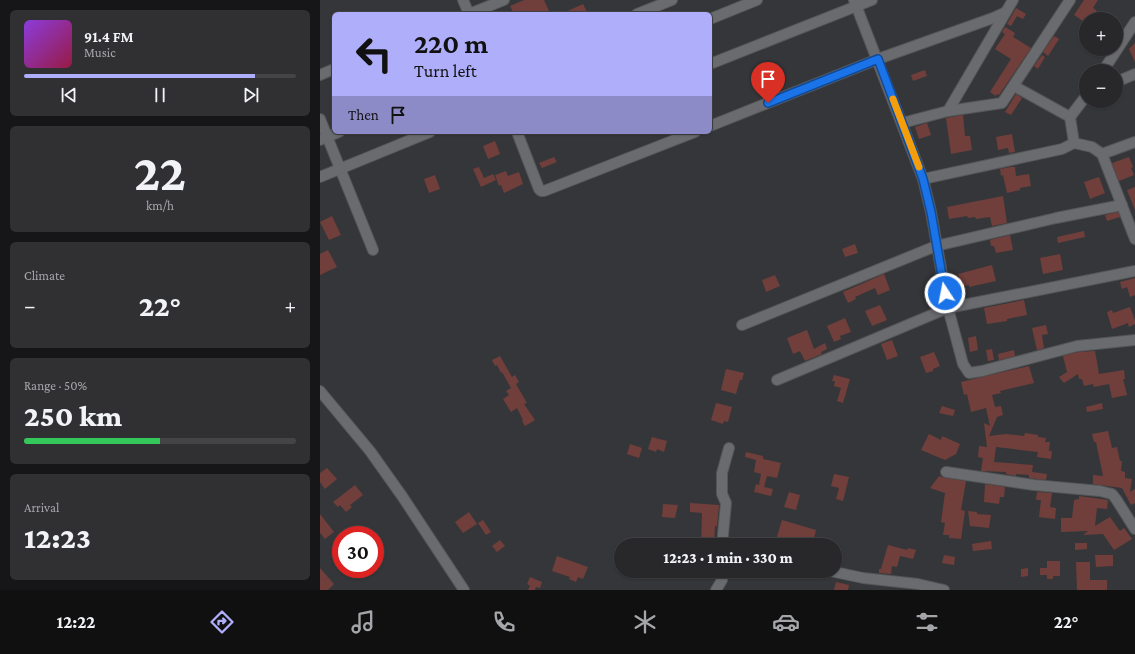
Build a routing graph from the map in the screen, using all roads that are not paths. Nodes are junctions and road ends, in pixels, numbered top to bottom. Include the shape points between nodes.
1 (463, 0) edge
2 (504, 0) edge
3 (672, 0) edge
4 (757, 0) edge
5 (872, 0) edge
6 (1013, 0) edge
7 (1070, 0) edge
8 (856, 3) edge
9 (662, 6) edge
10 (468, 12) edge
11 (474, 12) edge
12 (643, 12) edge
13 (1004, 13) junction
14 (712, 18) edge
15 (1135, 22) edge
16 (878, 59) junction
17 (712, 63) edge
18 (1108, 64) edge
19 (332, 70) edge
20 (1135, 74) edge
21 (320, 75) edge
22 (1123, 79) edge
23 (1014, 86) junction
24 (1079, 106) edge
25 (948, 111) junction
26 (1070, 118) junction
27 (320, 120) edge
28 (712, 123) edge
29 (902, 123) junction
30 (334, 134) edge
31 (425, 134) edge
32 (518, 134) edge
33 (690, 134) edge
34 (323, 138) edge
35 (1135, 142) edge
36 (1074, 143) junction
37 (1102, 154) junction
38 (340, 169) junction
39 (320, 177) edge
40 (923, 179) junction
41 (1122, 205) junction
42 (1132, 222) edge
43 (1135, 239) edge
44 (936, 246) junction
45 (373, 250) dead end
46 (1135, 271) edge
47 (948, 308) junction
48 (742, 325) dead end
49 (1135, 340) edge
50 (777, 380) dead end
51 (320, 391) edge
52 (729, 448) dead end
53 (946, 472) dead end
54 (1135, 529) edge
55 (724, 538) edge
56 (842, 574) edge
57 (722, 578) edge
58 (918, 587) edge
59 (464, 590) edge
60 (716, 590) edge
61 (944, 590) edge

1 - 10 street
2 - 11 street
3 - 9 street
4 - 14 street
5 - 8 street
6 - 13 street
7 - 23 street
8 - 16 street
8 - 17 street
9 - 12 street
13 - 16 street
13 - 25 street
15 - 18 street
16 - 28 street
16 - 29 street
19 - 21 street
20 - 22 street
23 - 25 street via 1002,103
23 - 26 street
24 - 26 street
25 - 29 street
26 - 36 street
27 - 34 street
29 - 40 street
30 - 34 street
31 - 38 street
32 - 33 street via 541,191
34 - 38 street
35 - 37 street
36 - 37 street via 1092,147
36 - 40 street via 1043,154
37 - 41 street
38 - 39 street
38 - 45 street
40 - 44 street
41 - 42 street
41 - 44 street
42 - 43 street
44 - 47 street
44 - 48 street
46 - 47 street
47 - 49 street via 963,364 970,373 1077,346
47 - 50 street
51 - 59 street via 370,451
52 - 55 street via 722,474 722,494 726,503
53 - 54 street via 1112,494
56 - 58 street
57 - 60 street
58 - 61 street

